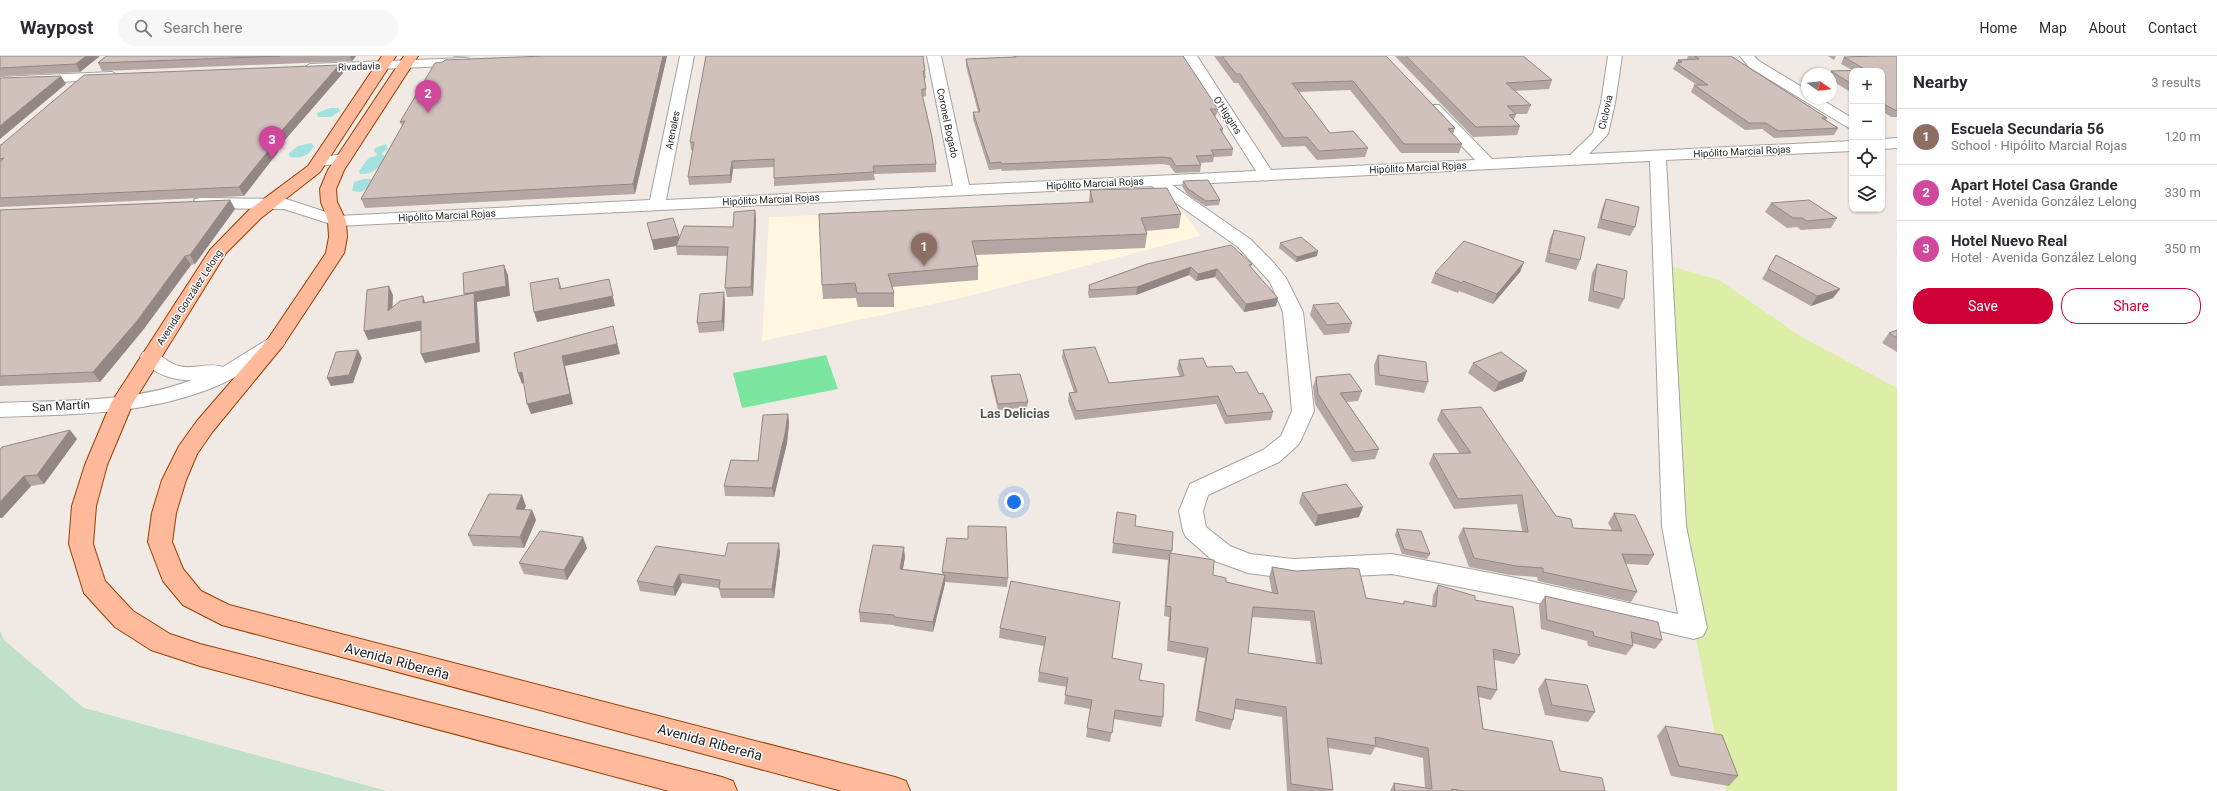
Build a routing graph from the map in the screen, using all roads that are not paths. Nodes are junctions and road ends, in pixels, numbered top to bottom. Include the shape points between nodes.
1 (687, 56) edge
2 (934, 56) edge
3 (1190, 56) edge
4 (1615, 56) edge
5 (1747, 56) edge
6 (105, 60) edge
7 (409, 60) edge
8 (386, 61) edge
9 (476, 62) edge
10 (300, 69) edge
11 (125, 75) edge
12 (85, 77) junction
13 (0, 81) edge
14 (67, 92) edge
15 (1801, 93) edge
16 (1423, 96) edge
17 (1819, 104) edge
18 (1849, 122) edge
19 (1849, 146) edge
20 (1658, 155) junction
21 (343, 159) junction
22 (1575, 159) junction
23 (320, 161) junction
24 (1487, 163) junction
25 (1266, 174) junction
26 (1155, 180) junction
27 (962, 189) junction
28 (271, 203) junction
29 (185, 204) edge
30 (657, 205) junction
31 (337, 221) junction
32 (275, 343) junction
33 (150, 357) junction
34 (242, 365) junction
35 (122, 403) junction
36 (0, 410) edge
37 (722, 791) edge
38 (895, 791) edge

1 - 30 street, Arenales
2 - 27 street, Coronel Bogado
3 - 25 street, O'Higgins
4 - 22 street, Ciclovia via 1608,103 1600,134
5 - 15 street via 1754,64
6 - 12 street
7 - 8 street, Rivadavia
7 - 9 street, Rivadavia
7 - 21 main road
8 - 10 street, Rivadavia
8 - 23 main road, Avenida González Lelong
11 - 12 street
12 - 13 street
12 - 14 street
16 - 24 street
17 - 18 street
19 - 20 street, Hipólito Marcial Rojas
20 - 22 street, Hipólito Marcial Rojas
20 - 26 street via 1674,526 1694,628 1516,588 1392,564 1293,568 1248,563 1221,552 1207,542 1194,531 1191,511 1198,490 1271,456 1290,440 1304,411 1292,312 1279,282 1248,248
21 - 23 street
21 - 31 main road via 328,189 329,202
22 - 24 street, Hipólito Marcial Rojas
23 - 28 main road, Avenida González Lelong via 301,181
24 - 25 street, Hipólito Marcial Rojas
25 - 26 street, Hipólito Marcial Rojas
26 - 27 street, Hipólito Marcial Rojas
27 - 30 street, Hipólito Marcial Rojas
28 - 29 street
28 - 31 street via 286,204
28 - 33 main road, Avenida González Lelong via 219,250
30 - 31 street, Hipólito Marcial Rojas
31 - 32 main road via 335,253
32 - 34 street
32 - 38 main road, Avenida Ribereña via 206,426 187,452 174,480 164,513 160,542 172,574 192,598 222,614 272,628
33 - 34 street via 163,369 178,373 219,371
33 - 35 main road, Avenida González Lelong
34 - 35 street, San Martín via 211,381 182,391
35 - 36 street, San Martín
35 - 37 main road via 96,465 84,506 81,544 93,586 124,620 161,642 200,655

